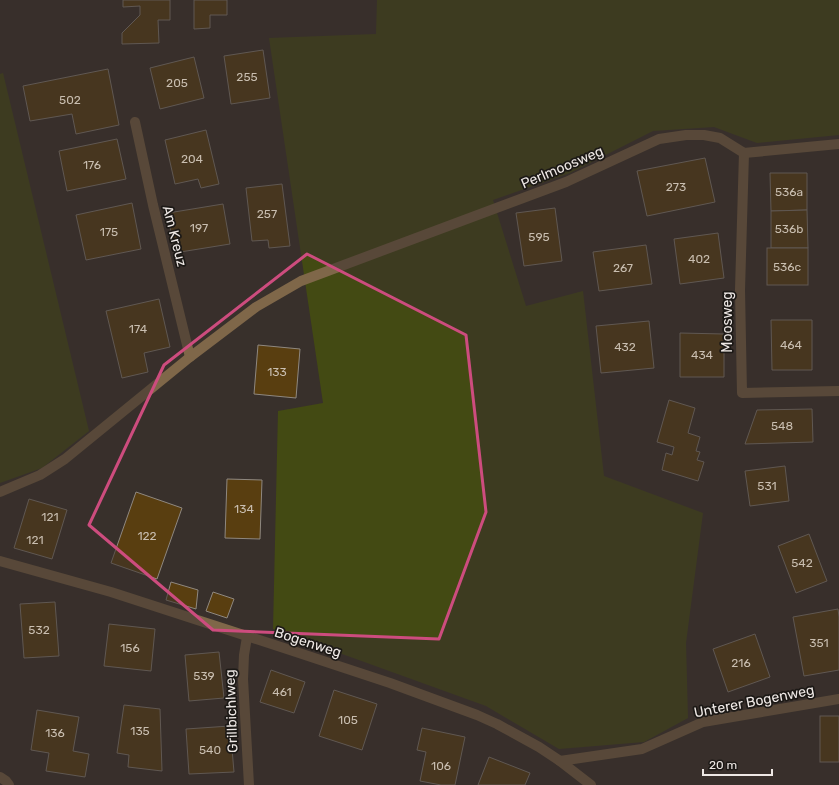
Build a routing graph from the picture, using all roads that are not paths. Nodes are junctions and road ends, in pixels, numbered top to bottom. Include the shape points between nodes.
1 (135, 122) dead end
2 (839, 144) edge
3 (744, 153) junction
4 (190, 356) junction
5 (839, 391) edge
6 (0, 492) edge
7 (0, 561) edge
8 (247, 637) junction
9 (839, 699) edge
10 (560, 761) junction
11 (0, 777) edge
12 (9, 785) edge
13 (249, 785) edge
14 (591, 785) edge

1 - 4 street, Am Kreuz via 152,205
2 - 3 street
3 - 4 street, Perlmoosweg via 720,138 704,135 659,139 566,182 300,281 256,307
3 - 5 street, Moosweg via 740,290 742,393
4 - 6 street via 65,459 40,475
7 - 8 street, Bogenweg via 111,592
8 - 10 street, Bogenweg via 390,683 477,716 512,732
8 - 13 street, Grillbichlweg via 243,679
9 - 10 street, Unterer Bogenweg via 703,722 642,749
10 - 14 street, Bogenweg
11 - 12 street

